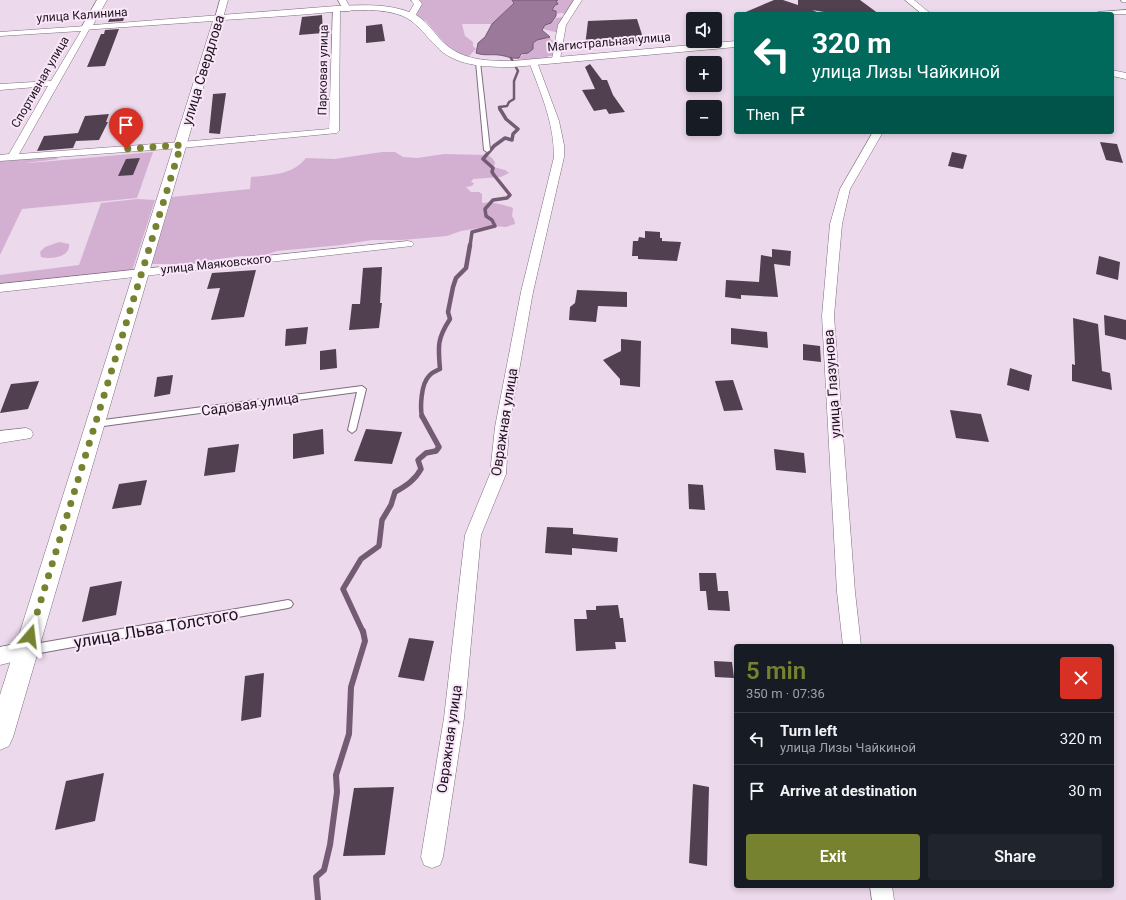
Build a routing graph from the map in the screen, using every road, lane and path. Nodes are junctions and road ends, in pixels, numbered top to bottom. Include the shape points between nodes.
1 (102, 0) edge
2 (224, 0) edge
3 (415, 0) edge
4 (578, 0) edge
5 (909, 0) edge
6 (344, 4) edge
7 (336, 9) junction
8 (925, 12) edge
9 (1126, 12) edge
10 (1114, 13) edge
11 (411, 16) junction
12 (219, 18) junction
13 (86, 28) junction
14 (0, 34) edge
15 (734, 44) edge
16 (556, 59) junction
17 (478, 62) junction
18 (532, 62) junction
19 (1114, 73) edge
20 (1126, 76) edge
21 (54, 83) junction
22 (0, 87) edge
23 (877, 134) edge
24 (181, 145) junction
25 (487, 150) dead end
26 (12, 157) junction
27 (0, 158) edge
28 (408, 244) dead end
29 (141, 272) junction
30 (0, 288) edge
31 (96, 424) junction
32 (352, 430) dead end
33 (26, 434) dead end
34 (0, 437) edge
35 (288, 604) dead end
36 (852, 644) edge
37 (25, 651) junction
38 (0, 656) edge
39 (0, 737) edge
40 (432, 857) dead end
41 (881, 888) edge
42 (883, 900) edge

1 - 13 street, Спортивная улица
2 - 12 street, улица Свердлова
3 - 11 street via 418,4
4 - 16 street via 562,25
5 - 8 street
6 - 7 street, улица Калинина
6 - 11 street, улица Калинина via 390,10
7 - 12 street, улица Калинина
7 - 24 street, Парковая улица via 334,131
9 - 10 street
11 - 17 street, улица Калинина via 452,54
12 - 13 street, улица Калинина
12 - 24 street, улица Свердлова
13 - 14 street, улица Калинина
13 - 21 street, Спортивная улица
15 - 16 street, Магистральная улица
16 - 18 street, Магистральная улица
17 - 18 street, улица Калинина
17 - 25 lane
18 - 40 street, Овражная улица via 549,103 560,145 559,157 527,292 502,427 498,474 473,535 454,718
19 - 20 street
21 - 22 street
21 - 26 street, Спортивная улица
23 - 36 street, улица Глазунова via 846,189 836,224 828,316 846,592
24 - 26 street
24 - 29 street, улица Свердлова
26 - 27 street
28 - 29 street, улица Маяковского
29 - 30 street, улица Маяковского
29 - 31 street, улица Свердлова
31 - 32 lane, Садовая улица via 362,389
31 - 37 street, улица Свердлова
33 - 34 street
35 - 37 lane, улица Льва Толстого
37 - 38 street, улица Льва Толстого
37 - 39 street, улица Свердлова
41 - 42 street

